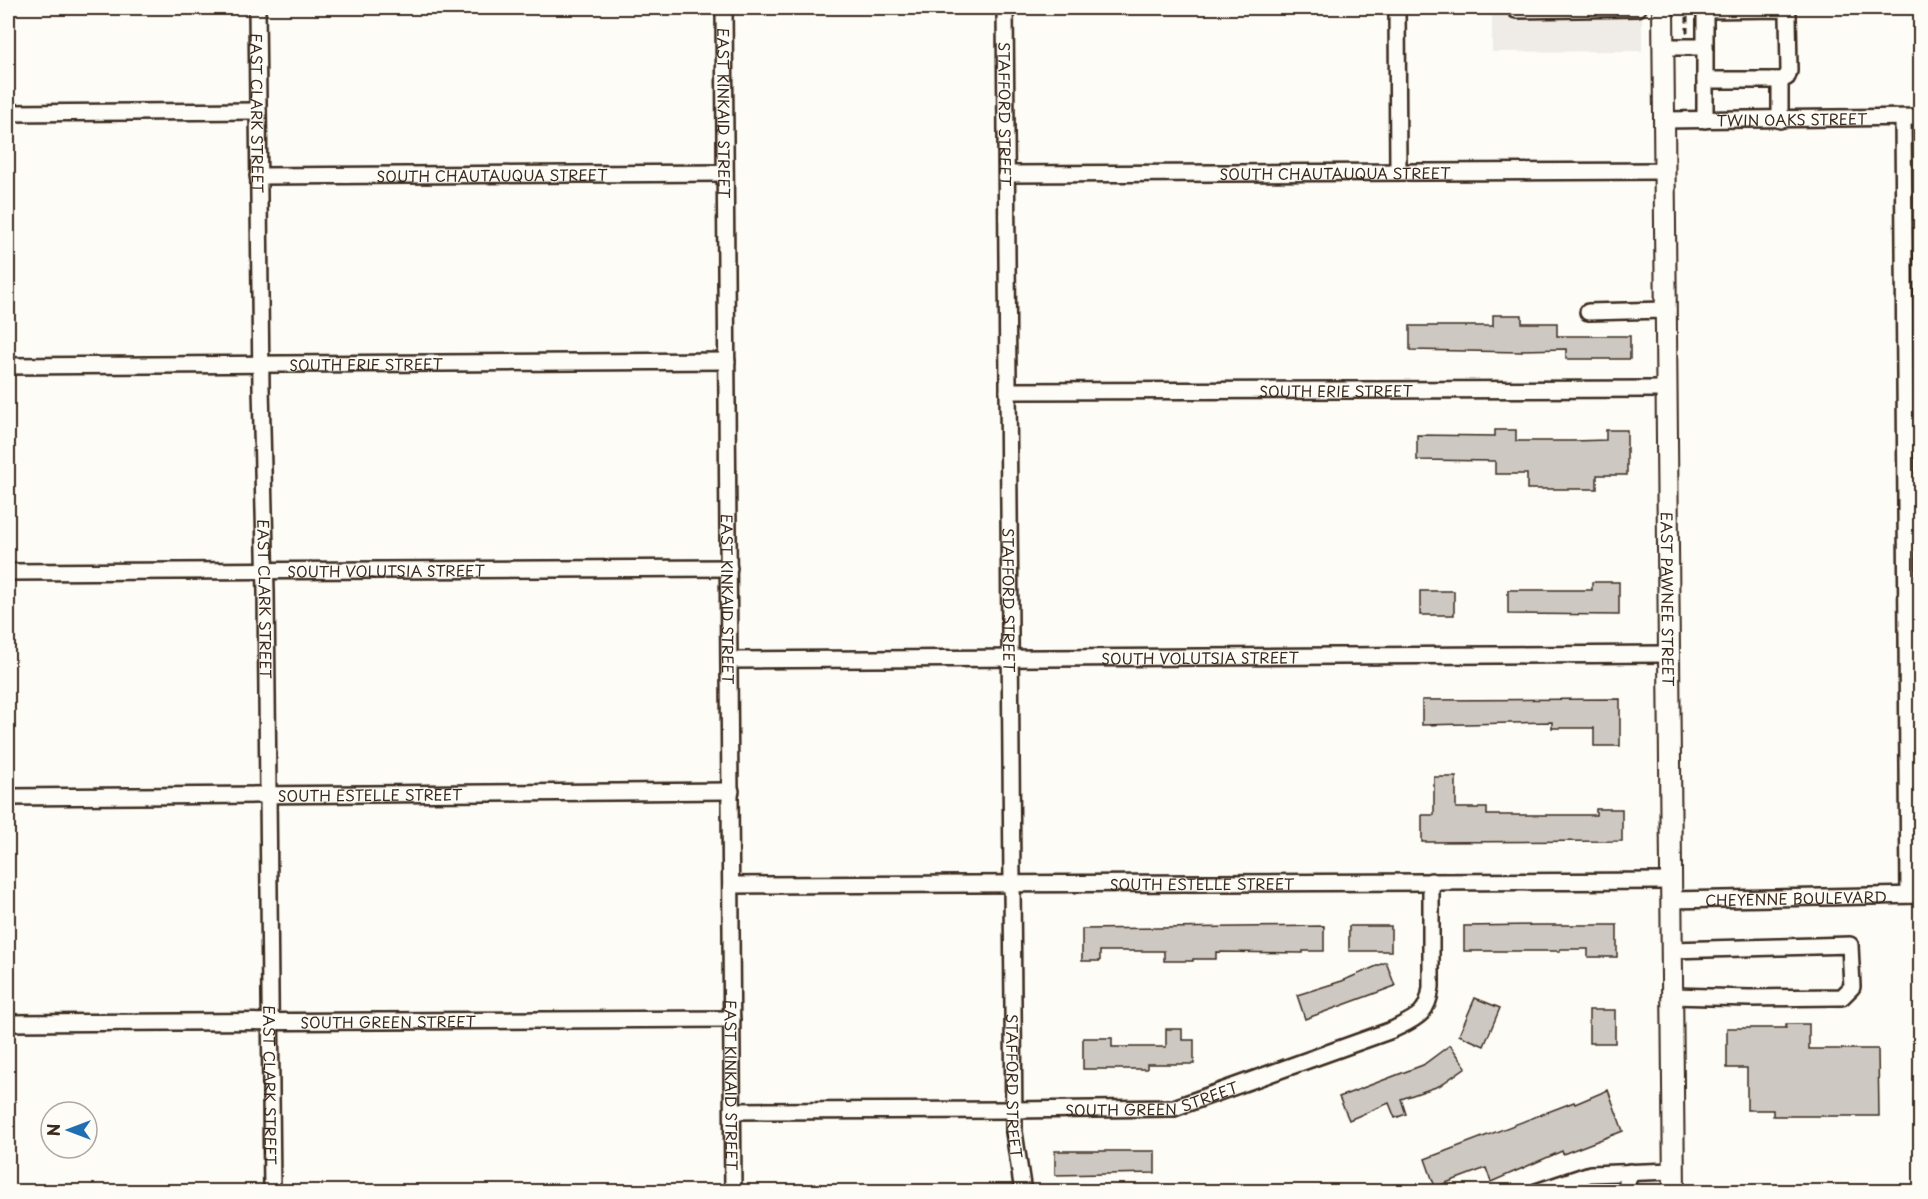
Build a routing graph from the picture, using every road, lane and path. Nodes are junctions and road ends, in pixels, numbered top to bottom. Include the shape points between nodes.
1 (256, 8) edge
2 (724, 8) edge
3 (1005, 8) edge
4 (1397, 8) edge
5 (1598, 8) edge
6 (1638, 8) edge
7 (1663, 8) edge
8 (1705, 9) edge
9 (1516, 10) dead end
10 (1663, 47) junction
11 (1705, 47) junction
12 (1705, 80) junction
13 (1777, 80) junction
14 (258, 111) junction
15 (8, 113) edge
16 (1920, 117) edge
17 (1903, 118) junction
18 (1663, 120) junction
19 (1705, 120) junction
20 (1780, 120) junction
21 (1398, 171) junction
22 (1663, 171) junction
23 (725, 173) junction
24 (1007, 174) junction
25 (258, 176) junction
26 (1665, 310) junction
27 (1588, 312) dead end
28 (727, 361) junction
29 (261, 365) junction
30 (8, 366) edge
31 (1665, 389) junction
32 (1008, 391) junction
33 (729, 568) junction
34 (265, 570) junction
35 (8, 572) edge
36 (1668, 654) junction
37 (1010, 658) junction
38 (730, 660) junction
39 (1914, 664) edge
40 (731, 791) junction
41 (268, 796) junction
42 (8, 797) edge
43 (1431, 881) junction
44 (1012, 884) junction
45 (732, 885) junction
46 (1670, 890) junction
47 (1915, 895) edge
48 (1671, 950) junction
49 (1671, 996) junction
50 (732, 1019) junction
51 (270, 1022) junction
52 (8, 1023) edge
53 (1013, 1110) junction
54 (733, 1111) junction
55 (1673, 1171) junction
56 (1630, 1172) junction
57 (272, 1191) edge
58 (733, 1191) edge
59 (1023, 1191) edge
60 (1536, 1191) edge
61 (1625, 1191) edge
62 (1674, 1191) edge

1 - 14 street, EAST CLARK STREET
2 - 23 street, EAST KINKAID STREET
3 - 24 street, STAFFORD STREET
4 - 21 street
5 - 6 street
5 - 9 street
7 - 10 main road, EAST PAWNEE STREET
8 - 11 street
8 - 13 street via 1786,11 1789,71
10 - 11 street
10 - 18 main road, EAST PAWNEE STREET
11 - 12 street
12 - 13 street
12 - 19 street
13 - 20 street
14 - 15 street
14 - 25 street, EAST CLARK STREET
16 - 17 street, TWIN OAKS STREET
17 - 20 street, TWIN OAKS STREET
17 - 39 street
18 - 19 street, TWIN OAKS STREET
18 - 22 main road, EAST PAWNEE STREET
19 - 20 street, TWIN OAKS STREET
21 - 22 street, SOUTH CHAUTAUQUA STREET
21 - 24 street, SOUTH CHAUTAUQUA STREET
22 - 26 main road, EAST PAWNEE STREET
23 - 25 street, SOUTH CHAUTAUQUA STREET
23 - 28 street, EAST KINKAID STREET
24 - 32 street, STAFFORD STREET
25 - 29 street, EAST CLARK STREET
26 - 27 street
26 - 31 main road, EAST PAWNEE STREET
28 - 29 street, SOUTH ERIE STREET
28 - 33 street, EAST KINKAID STREET
29 - 30 street, SOUTH ERIE STREET
29 - 34 street, EAST CLARK STREET
31 - 32 street, SOUTH ERIE STREET
31 - 36 main road, EAST PAWNEE STREET
32 - 37 street, STAFFORD STREET
33 - 34 street, SOUTH VOLUTSIA STREET
33 - 38 street, EAST KINKAID STREET
34 - 35 street, SOUTH VOLUTSIA STREET
34 - 41 street, EAST CLARK STREET
36 - 37 street, SOUTH VOLUTSIA STREET
36 - 46 main road, EAST PAWNEE STREET
37 - 38 street, SOUTH VOLUTSIA STREET
37 - 44 street, STAFFORD STREET
38 - 40 street, EAST KINKAID STREET
39 - 47 street
40 - 41 street, SOUTH ESTELLE STREET
40 - 45 street, EAST KINKAID STREET
41 - 42 street, SOUTH ESTELLE STREET
41 - 51 street, EAST CLARK STREET
43 - 44 street, SOUTH ESTELLE STREET
43 - 46 street, SOUTH ESTELLE STREET
43 - 53 street, SOUTH GREEN STREET via 1429,1004 1409,1022 1174,1107
44 - 45 street, SOUTH ESTELLE STREET
44 - 53 street, STAFFORD STREET
45 - 50 street, EAST KINKAID STREET
46 - 47 street, CHEYENNE BOULEVARD
46 - 48 main road, EAST PAWNEE STREET
48 - 49 main road, EAST PAWNEE STREET
48 - 49 street via 1850,945 1852,987 1842,997
49 - 55 main road, EAST PAWNEE STREET
50 - 51 street, SOUTH GREEN STREET
50 - 54 street, EAST KINKAID STREET
51 - 52 street, SOUTH GREEN STREET
51 - 57 street, EAST CLARK STREET
53 - 54 street, SOUTH GREEN STREET
53 - 59 street, STAFFORD STREET
54 - 58 street, EAST KINKAID STREET
55 - 56 street
55 - 62 main road, EAST PAWNEE STREET
56 - 60 street via 1590,1174
56 - 61 street

